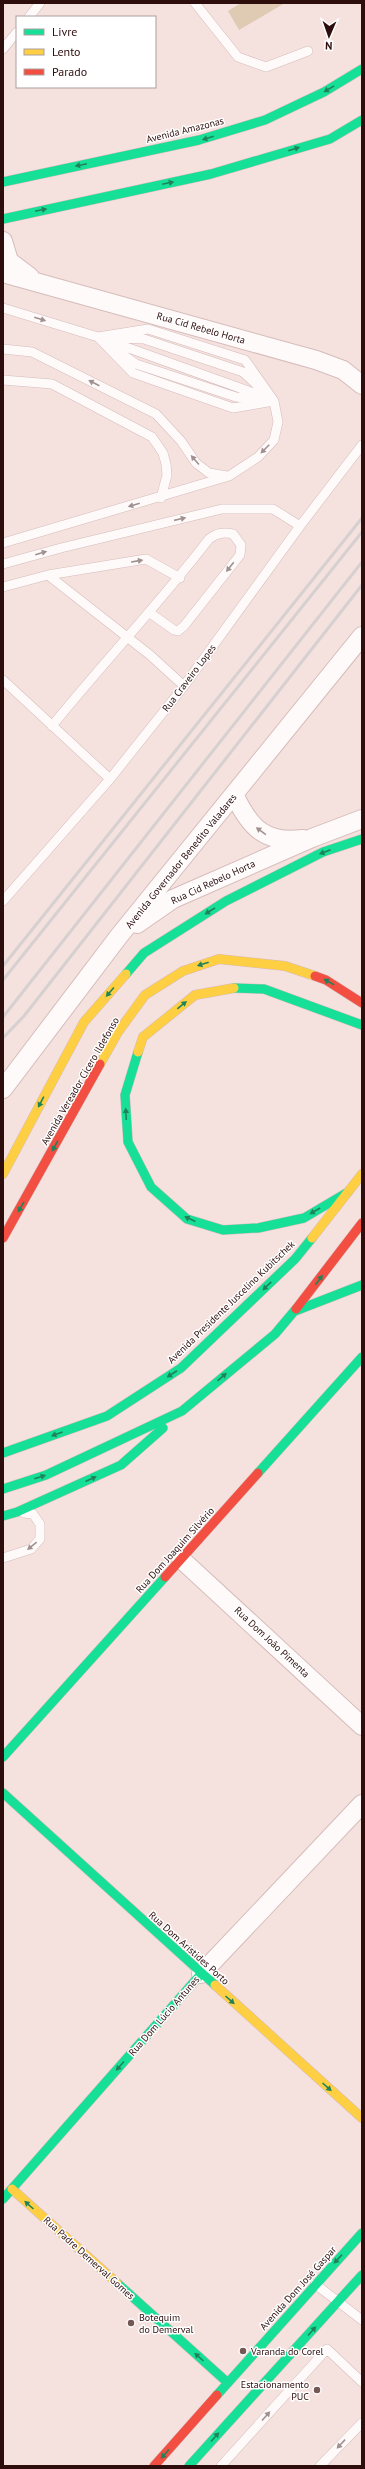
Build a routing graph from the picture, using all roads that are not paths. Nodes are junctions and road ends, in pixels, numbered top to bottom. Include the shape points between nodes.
1 (40, 3) edge
2 (194, 3) edge
3 (30, 16) edge
4 (16, 33) edge
5 (3, 49) edge
6 (308, 51) dead end
7 (362, 69) edge
8 (362, 120) edge
9 (3, 182) edge
10 (3, 218) edge
11 (3, 241) edge
12 (3, 273) edge
13 (35, 282) junction
14 (3, 308) edge
15 (98, 336) junction
16 (3, 349) edge
17 (3, 380) edge
18 (362, 385) edge
19 (274, 401) junction
20 (362, 445) edge
21 (229, 476) junction
22 (161, 498) junction
23 (300, 526) junction
24 (3, 544) edge
25 (3, 564) edge
26 (48, 575) junction
27 (180, 578) junction
28 (3, 587) edge
29 (150, 613) junction
30 (362, 636) edge
31 (129, 638) junction
32 (3, 680) edge
33 (184, 686) junction
34 (52, 726) junction
35 (110, 778) junction
36 (235, 796) junction
37 (361, 819) edge
38 (312, 838) junction
39 (362, 839) edge
40 (3, 902) edge
41 (119, 936) junction
42 (362, 1003) edge
43 (358, 1023) edge
44 (3, 1089) edge
45 (3, 1174) edge
46 (362, 1174) edge
47 (349, 1192) junction
48 (362, 1224) edge
49 (3, 1238) edge
50 (362, 1285) edge
51 (295, 1311) junction
52 (362, 1357) edge
53 (182, 1411) junction
54 (3, 1453) edge
55 (3, 1489) edge
56 (17, 1512) junction
57 (3, 1516) edge
58 (3, 1558) edge
59 (181, 1559) junction
60 (362, 1726) edge
61 (3, 1757) edge
62 (3, 1793) edge
63 (362, 1804) edge
64 (201, 1974) junction
65 (362, 2118) edge
66 (6, 2190) edge
67 (362, 2233) edge
68 (362, 2275) edge
69 (315, 2284) junction
70 (338, 2303) junction
71 (362, 2320) edge
72 (362, 2382) edge
73 (228, 2383) junction
74 (362, 2423) edge
75 (154, 2466) edge
76 (189, 2466) edge
77 (221, 2466) edge
78 (320, 2466) edge

1 - 3 lane
2 - 6 lane via 238,57 266,67
4 - 5 lane
7 -> 9 main road, Avenida Amazonas via 324,92 265,120 221,134
10 -> 8 main road via 211,174 330,138
11 - 13 street, Rua Cid Rebelo Horta via 9,261
12 - 13 street, Rua Cid Rebelo Horta
13 - 18 street, Rua Cid Rebelo Horta via 316,360 343,370
14 -> 15 lane
15 - 19 lane
15 - 19 lane via 133,373 233,408
15 - 19 lane via 148,329 245,360
21 -> 16 lane via 209,473 196,463 181,441 156,414 32,352
17 - 22 lane via 52,384 152,437 163,453 166,464
19 -> 21 lane via 278,422 274,440 258,457
20 - 23 lane, Rua Craveiro Lopes via 361,450
21 - 22 lane
22 -> 24 lane
25 -> 23 lane via 222,510 273,509
23 - 33 lane, Rua Craveiro Lopes
26 -> 27 lane via 146,559
26 - 28 lane
26 - 31 lane
27 - 29 lane
27 -> 29 lane via 215,535 233,534 241,545 240,555 178,630 174,630
29 - 31 lane
30 - 36 street, Avenida Governador Benedito Valadares
31 - 33 lane
31 - 34 lane via 100,668
32 - 34 lane
33 - 35 lane, Rua Craveiro Lopes
34 - 35 lane
35 - 40 lane, Rua Craveiro Lopes
38 -> 36 street, Rua Cid Rebelo Horta via 287,841 264,834 245,818
36 - 41 street, Avenida Governador Benedito Valadares
37 - 38 street, Rua Cid Rebelo Horta
38 - 41 street, Rua Cid Rebelo Horta via 173,899
39 -> 45 main road via 323,852 226,901 144,953 84,1022
41 - 44 street, Avenida Governador Benedito Valadares
42 -> 49 main road, Avenida Vereador Cícero Ildefonso via 326,980 286,966 219,959 183,971 145,995 118,1032
47 -> 43 main road via 304,1218 258,1228 223,1230 187,1219 151,1187 128,1142 125,1095 143,1037 196,995 228,988 264,989
46 - 47 main road, Avenida Presidente Juscelino Kubitschek
47 -> 54 main road, Avenida Presidente Juscelino Kubitschek via 295,1259 181,1368 107,1416
51 -> 48 main road
50 - 51 main road
53 -> 51 main road via 275,1334
52 - 59 main road, Rua Dom Joaquim Silvério
55 -> 53 main road via 46,1475
56 -> 53 main road via 120,1465
56 - 57 main road
56 -> 58 lane via 33,1514 40,1524 40,1539 31,1549
59 - 60 street, Rua Dom João Pimenta
59 - 61 main road, Rua Dom Joaquim Silvério
62 - 64 main road, Rua Dom Aristides Porto
63 - 64 street, Rua Dom Lúcio Antunes
64 -> 65 main road, Rua Dom Aristides Porto
64 -> 66 main road, Rua Dom Lúcio Antunes
73 -> 66 main road, Rua Padre Demerval Gomes
67 -> 69 main road, Avenida Dom José Gaspar
68 - 70 main road
69 - 70 lane
69 - 73 main road, Avenida Dom José Gaspar
70 - 71 lane
76 -> 70 main road
77 -> 72 lane via 327,2349
73 -> 75 main road, Avenida Dom José Gaspar
74 -> 78 lane

